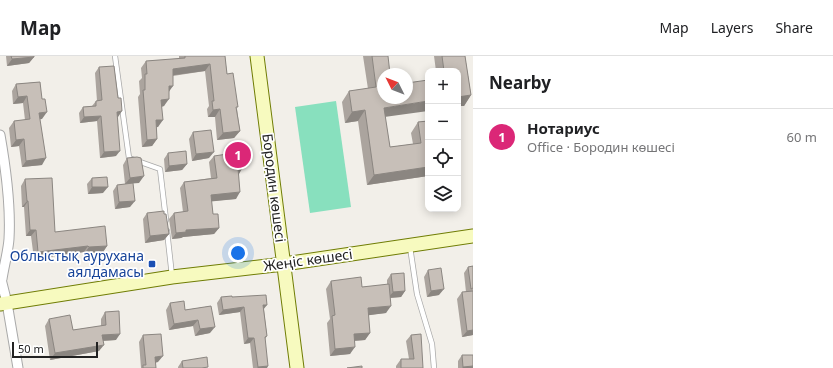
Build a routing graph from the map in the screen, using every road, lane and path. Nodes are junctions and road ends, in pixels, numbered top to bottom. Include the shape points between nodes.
1 (115, 56) edge
2 (257, 56) edge
3 (0, 135) edge
4 (473, 236) edge
5 (409, 245) junction
6 (284, 264) junction
7 (1, 277) edge
8 (172, 277) junction
9 (4, 303) edge
10 (18, 368) edge
11 (297, 368) edge
12 (434, 368) edge

1 - 8 lane via 128,158 160,169
2 - 6 street, Бородин көшесі
3 - 7 street via 6,169 9,222 9,241
4 - 5 street, Жеңіс көшесі
5 - 6 street, Жеңіс көшесі
5 - 12 lane via 417,294 432,344
6 - 8 street, Жеңіс көшесі
6 - 11 street, Бородин көшесі
7 - 9 street
8 - 9 street, Жеңіс көшесі
9 - 10 street

